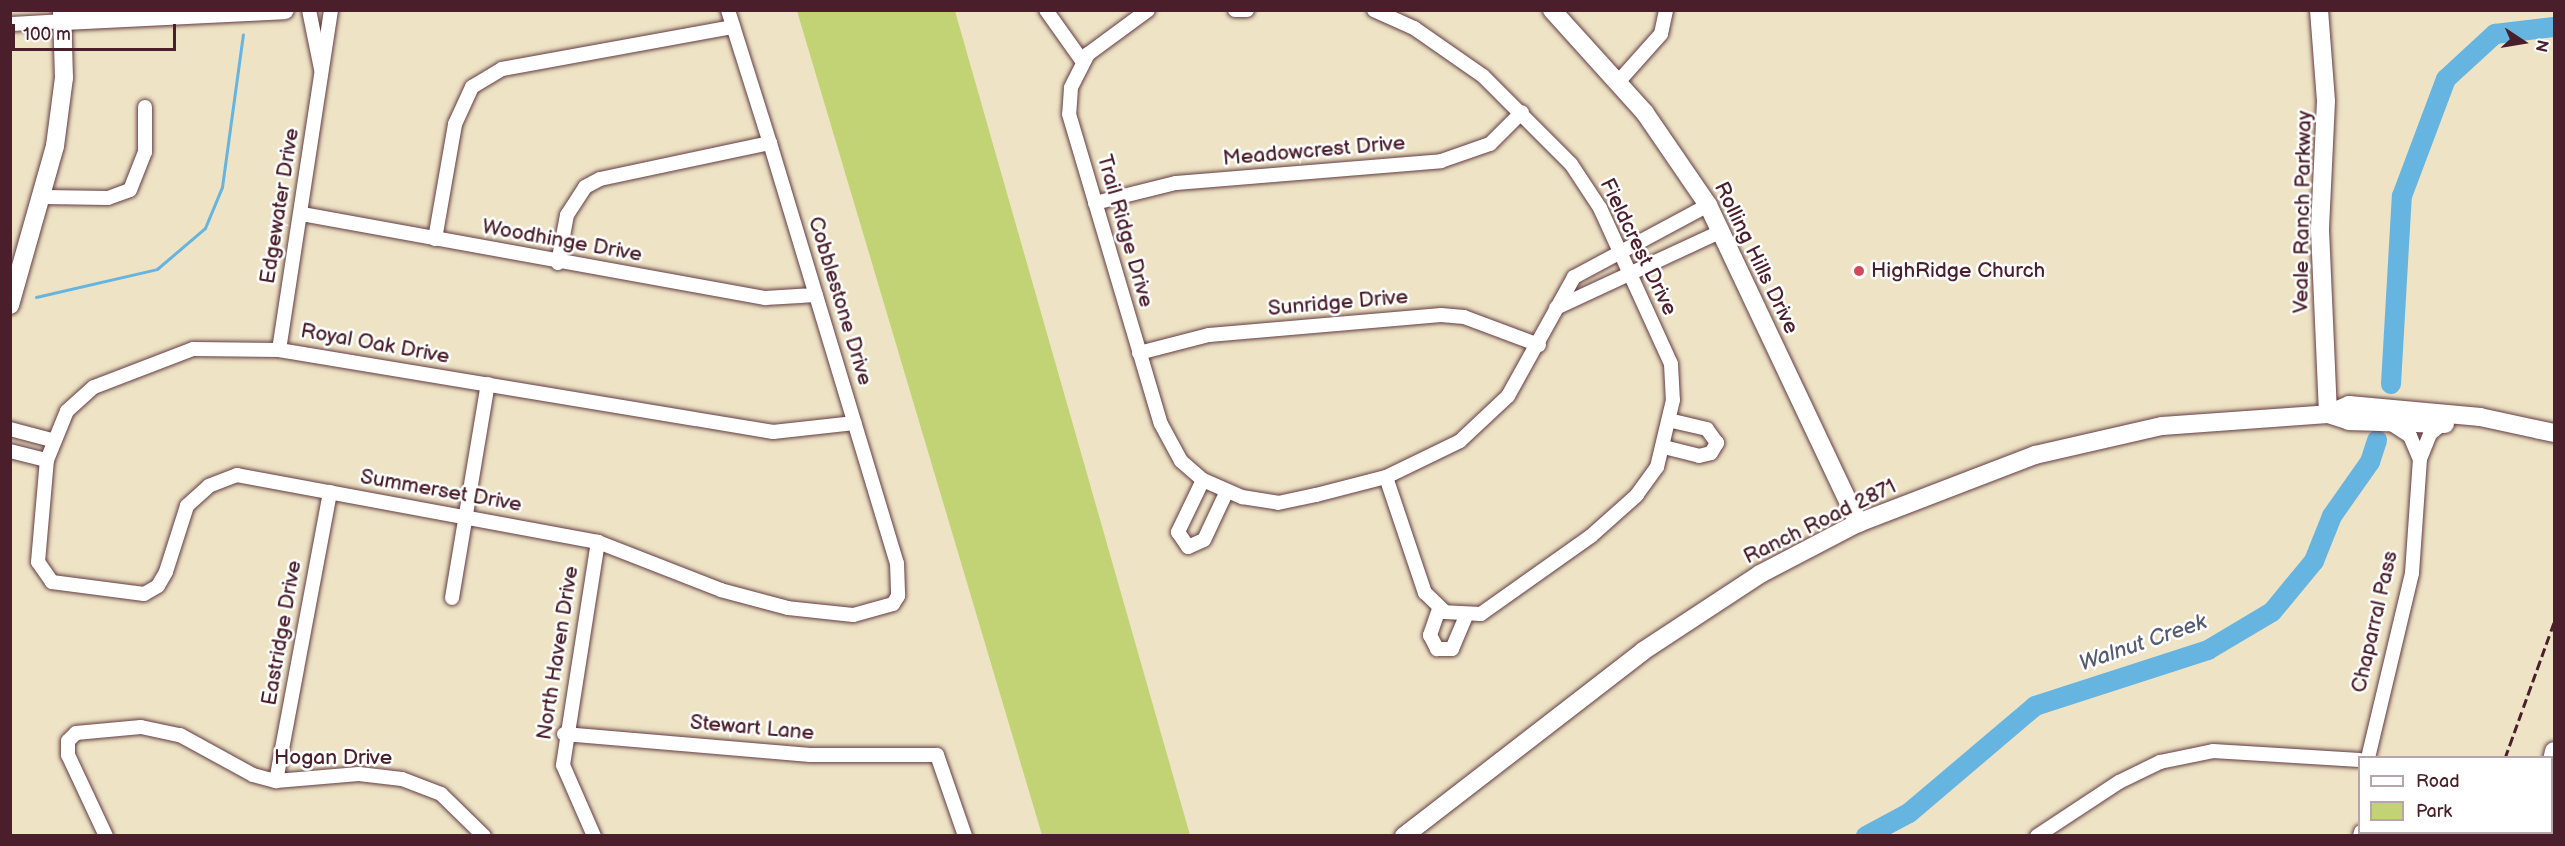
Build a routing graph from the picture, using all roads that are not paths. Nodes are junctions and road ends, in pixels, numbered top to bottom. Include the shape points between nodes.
1 (285, 10) edge
2 (309, 10) edge
3 (331, 10) edge
4 (728, 10) edge
5 (1046, 10) edge
6 (1148, 10) edge
7 (1235, 10) edge
8 (1247, 10) edge
9 (1374, 10) edge
10 (1552, 10) edge
11 (1666, 10) edge
12 (2319, 10) edge
13 (62, 16) edge
14 (10, 24) edge
15 (733, 27) junction
16 (1083, 62) junction
17 (321, 69) junction
18 (1619, 81) junction
19 (145, 107) dead end
20 (1522, 112) junction
21 (771, 143) junction
22 (45, 197) junction
23 (1095, 203) junction
24 (1708, 205) junction
25 (302, 214) junction
26 (1722, 231) junction
27 (435, 239) junction
28 (1620, 248) junction
29 (558, 262) junction
30 (1632, 274) junction
31 (816, 295) junction
32 (10, 305) edge
33 (1556, 308) junction
34 (1539, 345) junction
35 (279, 350) junction
36 (1138, 353) junction
37 (488, 384) junction
38 (2328, 414) junction
39 (1671, 421) junction
40 (2388, 422) junction
41 (855, 423) junction
42 (2490, 423) junction
43 (2442, 424) junction
44 (10, 429) edge
45 (2554, 433) edge
46 (52, 440) junction
47 (1664, 447) junction
48 (10, 451) edge
49 (2420, 459) junction
50 (47, 460) junction
51 (1386, 477) junction
52 (1203, 480) junction
53 (1227, 491) junction
54 (330, 492) junction
55 (466, 518) junction
56 (1858, 523) junction
57 (598, 542) junction
58 (41, 573) joint
59 (452, 598) dead end
60 (893, 604) joint
61 (1439, 609) junction
62 (1466, 616) junction
63 (564, 734) junction
64 (2368, 756) edge
65 (2358, 760) edge
66 (276, 782) junction
67 (102, 834) edge
68 (484, 836) edge
69 (594, 836) edge
70 (965, 836) edge
71 (1404, 836) edge
72 (2037, 836) edge

1 - 13 street
2 - 17 street, Edgewater Drive
3 - 17 street, Edgewater Drive
4 - 15 street, Cobblestone Drive
5 - 16 street
6 - 16 street
7 - 8 street
9 - 20 street, Fieldcrest Drive via 1414,28 1483,76
10 - 18 street, Rolling Hills Drive
11 - 18 street via 1661,34
12 - 38 street, Veale Ranch Parkway via 2326,101 2320,231
13 - 14 street
13 - 22 street via 62,96
15 - 21 street, Cobblestone Drive
15 - 27 street via 502,69 472,87 454,123
16 - 23 street, Trail Ridge Drive via 1069,114
17 - 25 street, Edgewater Drive
18 - 24 street, Rolling Hills Drive
19 - 22 street via 145,152 130,190 108,198
20 - 23 street, Meadowcrest Drive via 1490,144 1441,161 1176,183
20 - 28 street, Fieldcrest Drive via 1571,164
21 - 29 street via 600,179 585,187 567,214
21 - 31 street, Cobblestone Drive
22 - 32 street
23 - 36 street, Trail Ridge Drive
24 - 26 street, Rolling Hills Drive
24 - 28 street, Trail Ridge Drive
25 - 27 street, Woodhinge Drive
25 - 35 street, Edgewater Drive
26 - 30 street
26 - 56 street, Rolling Hills Drive
27 - 29 street, Woodhinge Drive
28 - 30 street, Fieldcrest Drive
28 - 33 street, Trail Ridge Drive via 1574,277
29 - 31 street, Woodhinge Drive via 765,298
30 - 33 street
30 - 39 street, Fieldcrest Drive via 1671,364
31 - 41 street, Cobblestone Drive
33 - 34 street, Trail Ridge Drive
34 - 36 street, Sunridge Drive via 1464,317 1441,315 1209,335
34 - 51 street, Trail Ridge Drive via 1508,396 1481,424 1427,460
35 - 37 street, Royal Oak Drive
35 - 46 street, Royal Oak Drive via 213,346 158,361 78,397
36 - 52 street, Trail Ridge Drive via 1161,424 1182,461
37 - 41 street, Royal Oak Drive via 773,432
37 - 55 street
38 - 40 street, Ranch Road 2871
38 - 42 street, Ranch Road 2871 via 2349,405 2480,417
38 - 56 street, Ranch Road 2871 via 2162,426 2092,440 2035,455
39 - 47 street, Fieldcrest Drive
39 - 47 street via 1707,429 1717,443 1711,453 1699,456
40 - 43 street, Ranch Road 2871
40 - 49 street via 2410,436
41 - 60 street, Cobblestone Drive via 897,563 898,596
42 - 43 street, Ranch Road 2871
42 - 45 street, Ranch Road 2871
43 - 49 street, Chaparral Pass via 2430,435
44 - 46 street
46 - 50 street, Royal Oak Drive
47 - 62 street, Fieldcrest Drive via 1644,485 1615,517 1492,609
48 - 50 street
49 - 64 street, Chaparral Pass via 2412,573
50 - 58 street, Royal Oak Drive via 37,546
51 - 53 street, Trail Ridge Drive via 1278,503
51 - 61 street via 1418,577
52 - 53 street, Trail Ridge Drive
52 - 53 street via 1178,532 1188,547 1204,540
54 - 55 street, Summerset Drive
54 - 58 street, Summerset Drive via 237,476 209,486 187,506 166,572 158,586 144,594 52,582
54 - 66 street, Eastridge Drive
55 - 57 street, Summerset Drive
55 - 59 street
56 - 71 street, Ranch Road 2871 via 1695,614
57 - 60 street, Summerset Drive via 721,590 788,608 853,615
57 - 63 street, North Haven Drive
61 - 62 street
61 - 62 street via 1430,635 1437,649 1452,649
63 - 69 street, North Haven Drive via 562,765
63 - 70 street, Stewart Lane via 810,755 937,755
65 - 72 street via 2212,751 2160,762 2119,782
66 - 67 street, Hogan Drive via 253,775 180,735 141,727 76,733 68,741 68,755
66 - 68 street, Hogan Drive via 360,774 402,779 441,794

